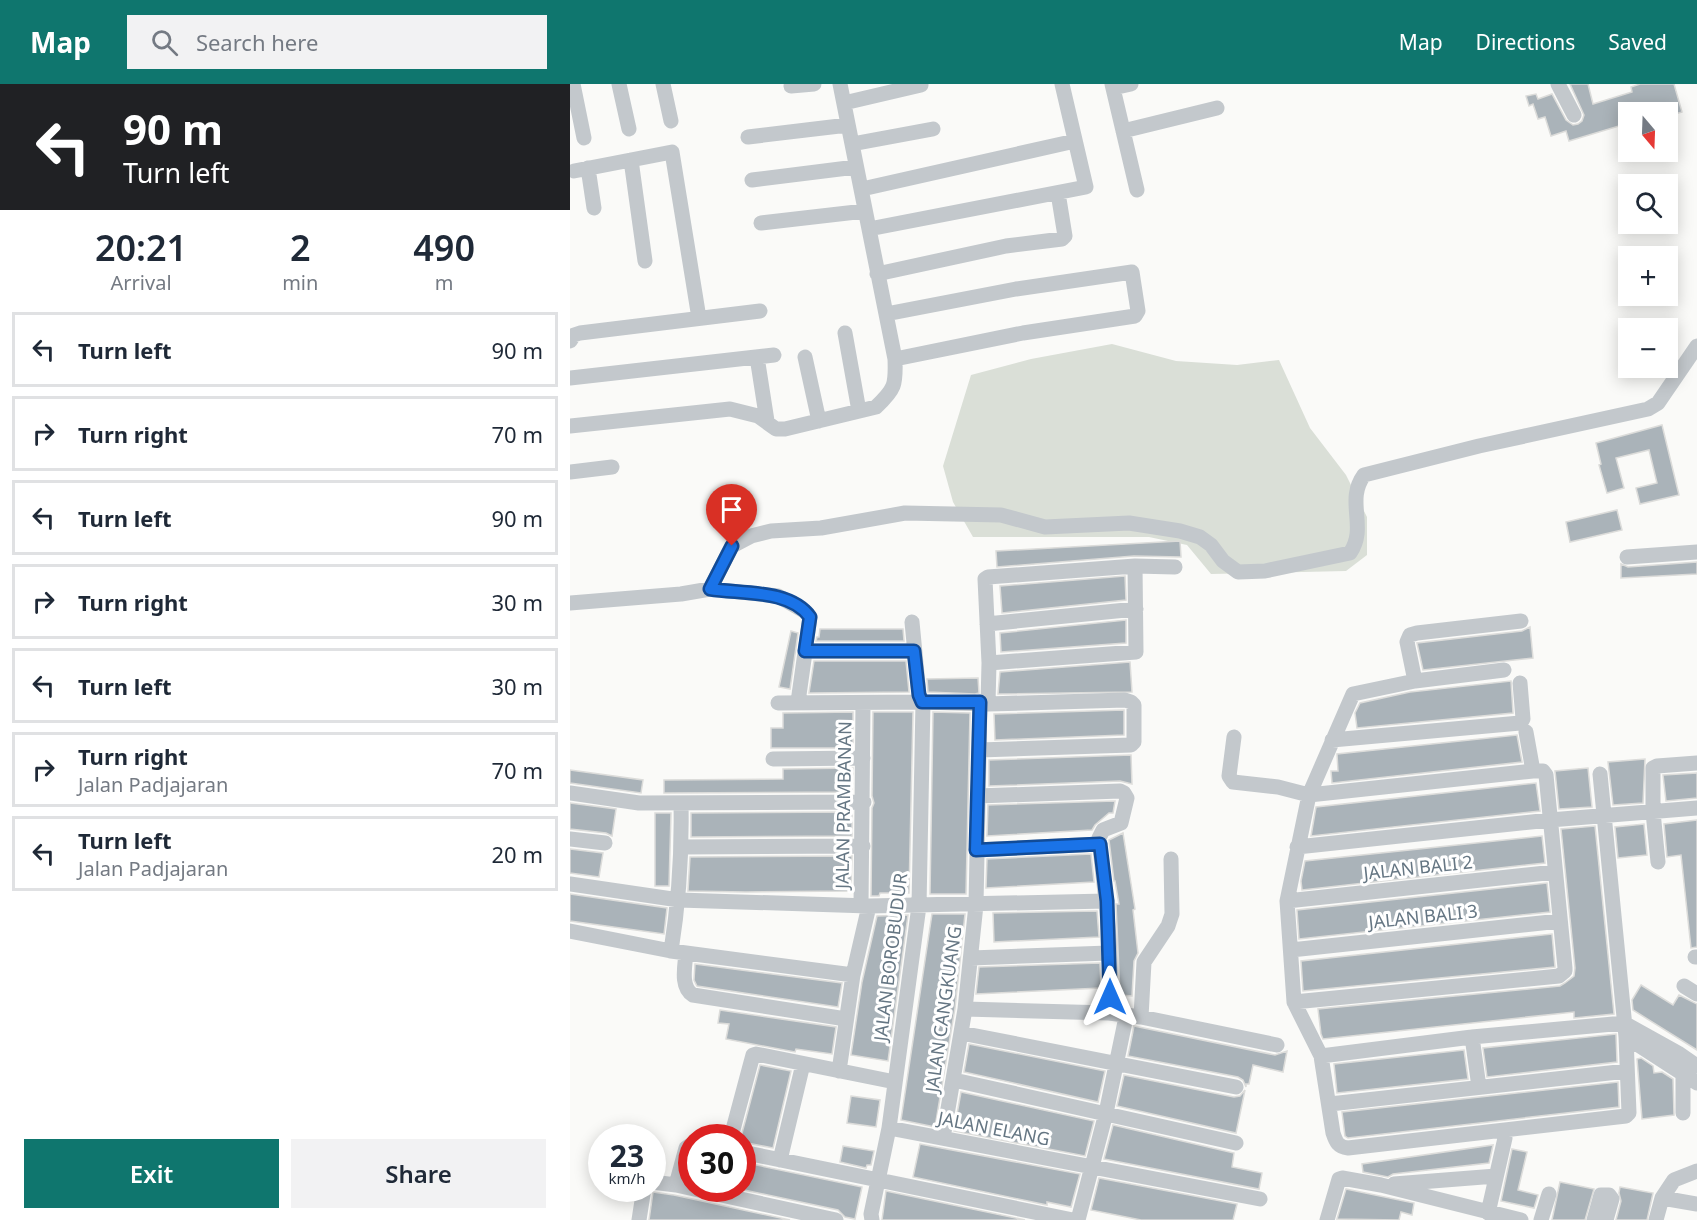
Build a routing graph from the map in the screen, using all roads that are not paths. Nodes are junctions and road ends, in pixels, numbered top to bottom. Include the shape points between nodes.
1 (573, 84) edge
2 (620, 84) edge
3 (663, 84) edge
4 (814, 84) edge
5 (840, 84) edge
6 (1062, 84) edge
7 (921, 85) edge
8 (1119, 85) edge
9 (1562, 85) edge
10 (791, 86) dead end
11 (844, 103) junction
12 (1217, 108) dead end
13 (1574, 115) dead end
14 (671, 121) dead end
15 (848, 125) junction
16 (629, 129) dead end
17 (933, 129) dead end
18 (1123, 131) junction
19 (748, 137) dead end
20 (584, 138) dead end
21 (1075, 141) junction
22 (852, 144) junction
23 (631, 160) junction
24 (856, 167) junction
25 (752, 180) dead end
26 (862, 189) junction
27 (1137, 190) dead end
28 (1058, 193) junction
29 (594, 208) dead end
30 (865, 212) junction
31 (761, 223) dead end
32 (869, 229) junction
33 (645, 261) dead end
34 (877, 274) junction
35 (760, 311) dead end
36 (886, 314) junction
37 (699, 318) junction
38 (845, 333) dead end
39 (570, 341) edge
40 (1697, 346) edge
41 (774, 355) dead end
42 (757, 357) junction
43 (805, 357) dead end
44 (895, 359) junction
45 (1680, 372) junction
46 (1697, 372) edge
47 (570, 378) edge
48 (859, 411) junction
49 (767, 421) junction
50 (819, 421) junction
51 (570, 426) edge
52 (612, 467) dead end
53 (570, 472) edge
54 (1697, 552) edge
55 (1626, 557) dead end
56 (1135, 567) junction
57 (1175, 567) dead end
58 (710, 589) junction
59 (570, 603) edge
60 (1136, 609) junction
61 (1521, 621) dead end
62 (912, 622) dead end
63 (987, 624) junction
64 (805, 651) junction
65 (914, 651) junction
66 (989, 663) junction
67 (1504, 670) dead end
68 (1414, 681) junction
69 (1520, 683) dead end
70 (798, 702) junction
71 (922, 702) junction
72 (778, 703) dead end
73 (984, 703) junction
74 (864, 704) junction
75 (1526, 732) dead end
76 (1234, 737) dead end
77 (1332, 740) junction
78 (979, 750) junction
79 (863, 758) junction
80 (774, 759) dead end
81 (1697, 763) edge
82 (1533, 771) junction
83 (1600, 774) dead end
84 (570, 793) edge
85 (1309, 795) junction
86 (978, 796) junction
87 (864, 802) junction
88 (681, 804) junction
89 (1697, 808) edge
90 (1653, 812) junction
91 (1603, 816) junction
92 (1550, 820) junction
93 (570, 839) edge
94 (605, 843) dead end
95 (1100, 844) junction
96 (863, 846) junction
97 (682, 847) junction
98 (1297, 847) junction
99 (976, 850) junction
100 (1171, 859) dead end
101 (1658, 862) dead end
102 (1555, 872) junction
103 (570, 884) edge
104 (679, 900) junction
105 (1107, 901) junction
106 (1287, 901) junction
107 (976, 905) junction
108 (865, 906) junction
109 (920, 906) junction
110 (1560, 921) junction
111 (570, 930) edge
112 (1291, 950) junction
113 (678, 952) junction
114 (1110, 953) junction
115 (971, 958) junction
116 (853, 975) junction
117 (1294, 1002) junction
118 (965, 1009) junction
119 (1109, 1013) junction
120 (1133, 1017) junction
121 (846, 1019) junction
122 (1625, 1030) junction
123 (962, 1033) junction
124 (1473, 1036) junction
125 (1277, 1045) dead end
126 (1321, 1056) junction
127 (1115, 1062) junction
128 (803, 1064) junction
129 (1690, 1069) edge
130 (839, 1071) junction
131 (1627, 1071) junction
132 (954, 1080) junction
133 (895, 1082) junction
134 (1697, 1083) edge
135 (1236, 1087) dead end
136 (1479, 1087) junction
137 (1330, 1104) junction
138 (1106, 1113) junction
139 (1683, 1113) dead end
140 (734, 1124) edge
141 (889, 1128) junction
142 (943, 1138) junction
143 (1505, 1138) dead end
144 (1236, 1143) dead end
145 (756, 1155) edge
146 (780, 1160) junction
147 (1092, 1166) junction
148 (1697, 1171) edge
149 (1496, 1176) junction
150 (678, 1178) edge
151 (879, 1180) junction
152 (666, 1184) edge
153 (676, 1185) junction
154 (1381, 1185) junction
155 (1549, 1194) dead end
156 (1662, 1198) junction
157 (1260, 1199) dead end
158 (642, 1202) edge
159 (1697, 1204) edge
160 (1488, 1213) junction
161 (870, 1218) edge
162 (1053, 1218) edge
163 (639, 1220) edge
164 (837, 1220) edge
165 (1073, 1220) edge
166 (1078, 1220) edge
167 (1327, 1220) edge
168 (1521, 1220) edge
169 (1542, 1220) edge
170 (1594, 1220) edge
171 (1606, 1220) edge
172 (1656, 1220) edge

1 - 20 street
2 - 16 street
3 - 14 street
4 - 10 street
5 - 11 street
6 - 21 street
7 - 11 street
8 - 18 street via 1125,101 1118,106
9 - 13 street
11 - 15 street
12 - 18 street
15 - 19 street
15 - 22 street
17 - 22 street
18 - 27 street
21 - 26 street
21 - 28 street via 1086,187
22 - 24 street
23 - 29 street via 581,170
23 - 33 street
23 - 37 street via 672,152
24 - 25 street
24 - 26 street
26 - 30 street
28 - 32 street
28 - 34 street via 1065,236 1062,239 1006,246
30 - 31 street
30 - 32 street
32 - 34 street
34 - 36 street
35 - 37 street
36 - 44 street
36 - 44 street via 1132,272 1138,311 1135,316 1023,333
37 - 39 street via 580,333
38 - 48 street
40 - 45 street
41 - 42 street
42 - 47 street
42 - 49 street
43 - 50 street
44 - 48 street via 896,382 876,407
45 - 46 street
45 - 58 street via 1658,403 1648,409 1364,475 1355,492 1358,543 1350,553 1338,557 1239,572 1200,537 1180,531 1129,523 1045,527 1001,515 905,513 751,536 732,546
48 - 50 street
49 - 50 street via 776,429
49 - 51 street via 740,411 717,410
52 - 53 street
54 - 55 street
56 - 57 street
56 - 60 street
56 - 63 street via 988,577
58 - 59 street
58 - 64 street via 778,596 806,612 810,617
60 - 63 street
60 - 66 street via 1136,652
61 - 68 street via 1410,635 1407,642
62 - 65 street, JALAN BOROBUDUR
63 - 66 street
64 - 65 street
64 - 70 street
65 - 71 street, JALAN BOROBUDUR
66 - 73 street
67 - 68 street
68 - 77 street via 1353,694
69 - 77 street via 1520,723
70 - 72 street
70 - 74 street
71 - 73 street
71 - 74 street
71 - 109 street, JALAN BOROBUDUR
73 - 78 street
73 - 78 street via 1125,700 1134,705 1134,742 1126,746
74 - 79 street, JALAN PRAMBANAN
75 - 82 street
76 - 85 street via 1229,776 1233,782
77 - 85 street
78 - 86 street
79 - 80 street
79 - 87 street, JALAN PRAMBANAN
81 - 90 street via 1653,768
82 - 85 street
82 - 92 street via 1546,775
83 - 91 street
84 - 88 street via 639,803
85 - 98 street
86 - 95 street via 1120,791 1127,798 1125,813 1121,823 1103,830
86 - 99 street
87 - 88 street
87 - 96 street, JALAN PRAMBANAN
88 - 97 street
89 - 90 street
90 - 91 street
90 - 101 street
91 - 92 street
91 - 122 street
92 - 98 street
92 - 102 street
93 - 94 street
95 - 99 street
95 - 105 street
96 - 97 street
96 - 108 street, JALAN PRAMBANAN
97 - 104 street
98 - 106 street
99 - 107 street
100 - 120 street via 1172,914 1144,962
102 - 106 street, JALAN BALI 2
102 - 110 street
103 - 104 street, JALAN CANGKUANG
104 - 108 street, JALAN CANGKUANG
104 - 113 street
105 - 107 street
105 - 114 street
106 - 112 street
107 - 109 street, JALAN CANGKUANG
107 - 115 street, JALAN CANGKUANG
108 - 109 street, JALAN CANGKUANG
108 - 116 street, JALAN PRAMBANAN
109 - 133 street, JALAN BOROBUDUR
110 - 112 street, JALAN BALI 3
110 - 117 street via 1565,971 1559,976
111 - 113 street
112 - 117 street
113 - 116 street
113 - 121 street via 685,985 693,995
114 - 115 street
114 - 119 street
115 - 118 street, JALAN CANGKUANG
116 - 121 street, JALAN PRAMBANAN
117 - 126 street
118 - 119 street
118 - 123 street, JALAN CANGKUANG
119 - 120 street
120 - 125 street
120 - 127 street
121 - 130 street, JALAN PRAMBANAN
122 - 124 street
122 - 129 street via 1678,1053
122 - 131 street
123 - 127 street
123 - 132 street, JALAN CANGKUANG
124 - 126 street
124 - 136 street
126 - 137 street
127 - 135 street
127 - 138 street
128 - 130 street
128 - 140 street via 753,1055
128 - 146 street
129 - 134 street
129 - 139 street
130 - 133 street
131 - 136 street
131 - 137 street via 1630,1107 1626,1116 1348,1148 1336,1143
132 - 138 street
132 - 142 street, JALAN CANGKUANG
133 - 141 street, JALAN BOROBUDUR
136 - 137 street
138 - 144 street
138 - 147 street
141 - 142 street, JALAN ELANG
141 - 151 street, JALAN BOROBUDUR
142 - 147 street, JALAN ELANG
143 - 149 street
145 - 146 street
146 - 151 street
147 - 157 street, JALAN ELANG
147 - 166 street
148 - 156 street via 1674,1180
149 - 154 street
149 - 160 street
150 - 153 street
151 - 161 street, JALAN BOROBUDUR
151 - 162 street
152 - 153 street
153 - 164 street
154 - 160 street
154 - 167 street via 1339,1179
155 - 169 street
156 - 159 street
156 - 172 street
158 - 163 street
160 - 168 street
162 - 165 street
170 - 171 street via 1599,1198 1605,1194 1612,1198

